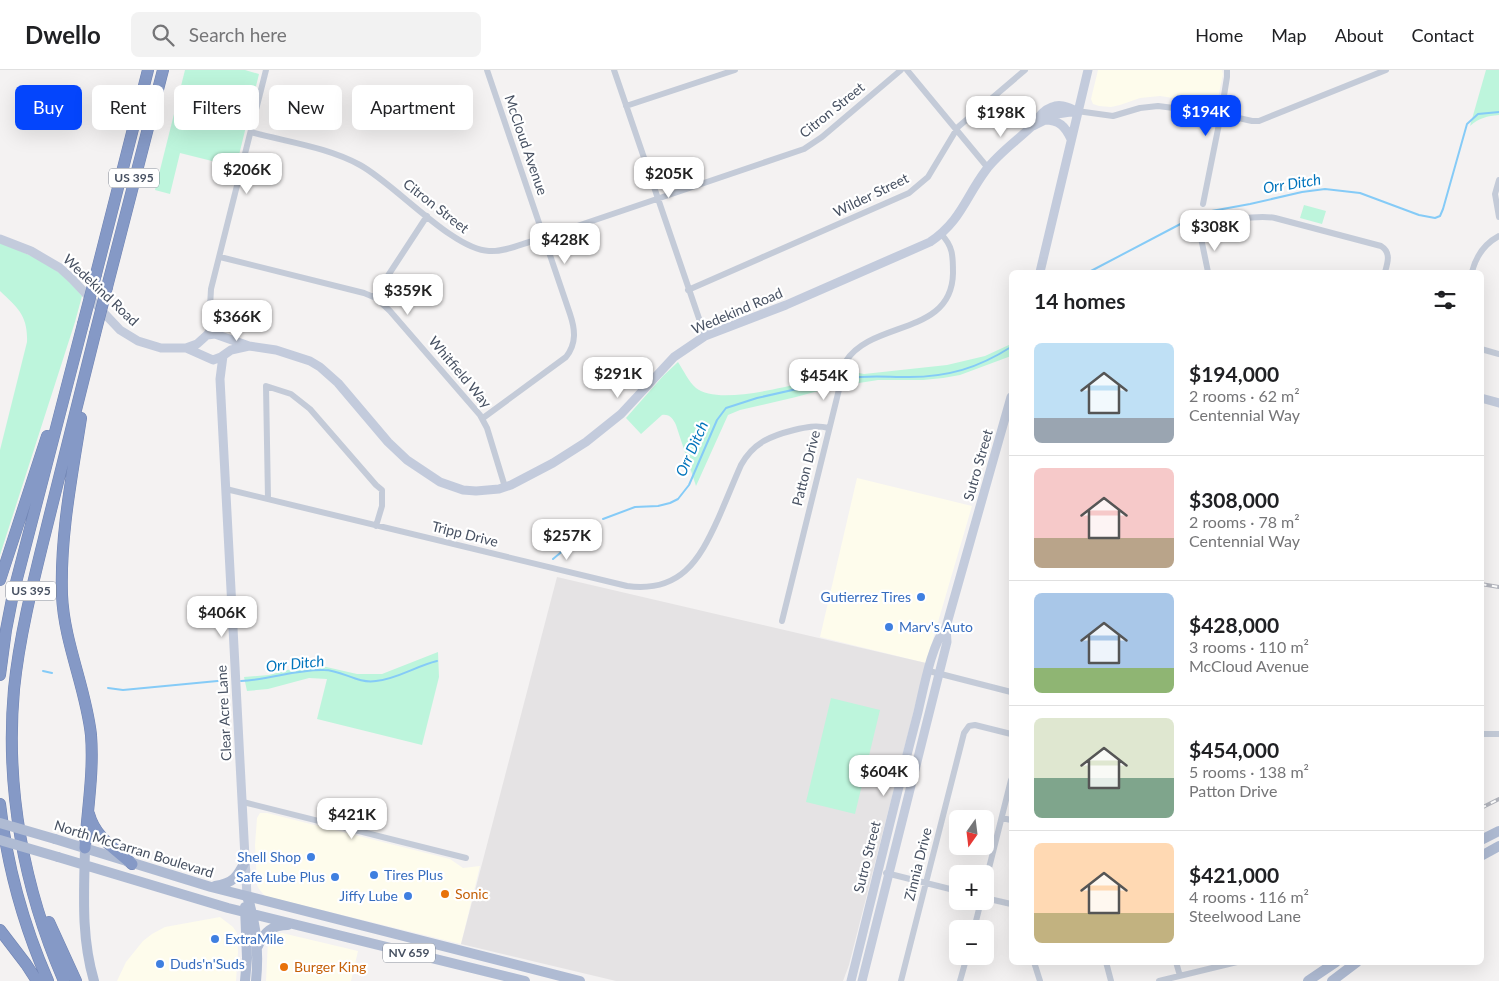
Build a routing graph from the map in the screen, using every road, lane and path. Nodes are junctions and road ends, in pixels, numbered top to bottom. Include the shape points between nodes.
1 (140, 70) edge
2 (148, 70) edge
3 (162, 70) edge
4 (266, 70) edge
5 (487, 70) edge
6 (614, 70) edge
7 (735, 70) edge
8 (901, 70) edge
9 (907, 70) edge
10 (1025, 70) edge
11 (1088, 70) edge
12 (1227, 70) edge
13 (1386, 70) edge
14 (626, 106) junction
15 (1077, 111) junction
16 (1221, 114) junction
17 (1045, 120) junction
18 (1032, 126) junction
19 (956, 130) junction
20 (251, 132) junction
21 (1071, 139) junction
22 (129, 142) junction
23 (988, 168) junction
24 (1499, 180) edge
25 (658, 198) junction
26 (1203, 204) dead end
27 (427, 216) junction
28 (1499, 217) edge
29 (941, 234) junction
30 (1499, 236) edge
31 (544, 237) junction
32 (0, 239) edge
33 (220, 257) junction
34 (1040, 270) edge
35 (1208, 270) edge
36 (1385, 270) edge
37 (1473, 270) edge
38 (688, 290) junction
39 (374, 297) junction
40 (210, 319) junction
41 (220, 336) junction
42 (705, 336) junction
43 (205, 337) junction
44 (249, 346) junction
45 (186, 348) junction
46 (1484, 350) edge
47 (90, 354) junction
48 (1499, 354) edge
49 (223, 355) junction
50 (207, 358) junction
51 (70, 373) junction
52 (220, 379) junction
53 (1484, 399) edge
54 (1499, 403) edge
55 (1009, 404) edge
56 (482, 418) junction
57 (828, 428) junction
58 (505, 488) junction
59 (226, 489) junction
60 (268, 500) junction
61 (376, 526) junction
62 (0, 580) edge
63 (782, 622) dead end
64 (946, 627) junction
65 (0, 670) edge
66 (929, 671) junction
67 (939, 673) junction
68 (1009, 691) edge
69 (1009, 734) edge
70 (1484, 734) edge
71 (1499, 734) edge
72 (1009, 788) edge
73 (243, 802) junction
74 (0, 804) edge
75 (88, 810) junction
76 (1002, 818) junction
77 (1009, 820) edge
78 (0, 823) edge
79 (1499, 831) edge
80 (20, 833) junction
81 (1484, 838) edge
82 (0, 840) edge
83 (1499, 846) edge
84 (85, 848) junction
85 (1484, 854) edge
86 (466, 858) dead end
87 (246, 860) junction
88 (132, 864) junction
89 (85, 865) junction
90 (990, 865) edge
91 (878, 871) junction
92 (888, 874) junction
93 (926, 883) junction
94 (211, 887) junction
95 (949, 889) edge
96 (248, 896) junction
97 (994, 900) edge
98 (1009, 904) edge
99 (249, 913) junction
100 (294, 924) junction
101 (3, 934) edge
102 (257, 947) junction
103 (856, 958) junction
104 (867, 963) junction
105 (964, 965) edge
106 (1035, 965) edge
107 (1107, 965) edge
108 (1177, 965) edge
109 (1225, 965) edge
110 (1332, 965) edge
111 (1353, 965) edge
112 (1180, 976) junction
113 (37, 981) edge
114 (48, 981) edge
115 (64, 981) edge
116 (76, 981) edge
117 (94, 981) edge
118 (245, 981) edge
119 (256, 981) edge
120 (525, 981) edge
121 (580, 981) edge
122 (850, 981) edge
123 (862, 981) edge
124 (901, 981) edge
125 (960, 981) edge
126 (1040, 981) edge
127 (1111, 981) edge
128 (1159, 981) edge
129 (1308, 981) edge
130 (1332, 981) edge

1 - 22 highway
2 - 22 highway, US 395
3 - 47 highway, US 395, bridge
4 - 20 street
5 - 31 street, McCloud Avenue
6 - 14 street
7 - 14 street
8 - 25 street, Citron Street via 810,146
9 - 19 street
10 - 19 street, Wilder Street
11 - 15 street
12 - 16 street
13 - 16 street, Wedekind Road via 1267,119 1252,121
14 - 25 street
15 - 16 street, Wedekind Road via 1112,116 1158,106
15 - 17 street, Wedekind Road via 1057,114
15 - 18 street, Wedekind Road via 1064,106 1052,107
15 - 21 street
16 - 26 street
17 - 18 street, Wedekind Road
17 - 21 street via 1060,123
18 - 23 street, Wedekind Road
19 - 23 street
19 - 38 street, Wilder Street via 928,177 909,193
20 - 27 street, Citron Street via 352,161 384,181
20 - 33 street
21 - 34 street
22 - 51 highway, US 395, bridge
23 - 29 street, Wedekind Road via 961,212
24 - 28 street via 1495,194
25 - 31 street, Citron Street
25 - 38 street
27 - 31 street, Citron Street via 459,240 480,250 502,250
27 - 39 street
29 - 42 street, Wedekind Road via 916,249
29 - 57 street, Patton Drive via 951,246 953,259 952,286 946,299 930,315 863,344 851,354 843,368
30 - 37 street via 1481,250
31 - 56 street, McCloud Avenue via 573,324 573,346 560,362
32 - 45 street, Wedekind Road via 60,268 127,335 148,345
33 - 39 street, Whitfield Way
33 - 40 street via 210,297
35 - 36 street via 1203,229 1260,216 1381,246 1388,256
38 - 42 street
39 - 56 street, Whitfield Way via 390,311
40 - 41 street
40 - 43 street
41 - 43 street
41 - 44 street, Wedekind Road
41 - 49 street via 226,346
42 - 58 street, Wedekind Road via 674,357 599,433
43 - 45 street
43 - 50 street via 200,346
44 - 49 street, Wedekind Road
44 - 58 street, Wedekind Road via 298,356 320,367 338,383 395,450 440,482 470,491
45 - 50 street, Wedekind Road
46 - 48 street
47 - 75 highway via 62,567 66,626 91,735
47 - 80 highway, US 395 via 18,654 12,746
49 - 50 street via 217,359
49 - 52 street, Clear Acre Lane
50 - 52 street, Clear Acre Lane
51 - 62 highway
51 - 65 highway, US 395 via 14,594
52 - 59 street, Clear Acre Lane
53 - 54 street
55 - 64 street, Sutro Street
56 - 58 street, Whitfield Way
57 - 61 street, Tripp Drive via 810,426 774,435 758,444 741,466 710,538 695,562 677,577 651,586 627,586
57 - 63 street, Patton Drive
59 - 60 street, Tripp Drive
59 - 73 street, Clear Acre Lane
60 - 61 street, Tripp Drive
60 - 61 street via 266,386 291,394 310,409 382,490 382,506
64 - 66 street, Sutro Street via 937,641
64 - 67 street, Sutro Street via 947,642
66 - 67 street
66 - 91 street, Sutro Street
67 - 68 street
67 - 92 street, Sutro Street
69 - 93 street, Zinnia Drive via 974,725 964,733
70 - 71 street
72 - 76 street
73 - 86 street
73 - 87 street, Clear Acre Lane
74 - 114 highway via 8,859 21,912
75 - 84 highway
75 - 88 highway via 101,838
76 - 77 street
76 - 90 street
78 - 84 main road, North McCarran Boulevard / NV 659, bridge
79 - 81 main road
80 - 115 highway, US 395 via 39,914
80 - 116 highway via 37,892
82 - 89 main road, NV 659, bridge
83 - 85 main road
84 - 88 main road, North McCarran Boulevard / NV 659
84 - 89 main road
87 - 94 main road via 234,880
87 - 96 street, Clear Acre Lane
88 - 94 main road, North McCarran Boulevard / NV 659
89 - 99 main road, NV 659
89 - 117 main road via 84,934
91 - 92 street
91 - 103 street, Sutro Street
92 - 93 street
92 - 104 street, Sutro Street
93 - 95 street
93 - 124 street, Zinnia Drive
94 - 96 main road, North McCarran Boulevard / NV 659
96 - 99 main road, Clear Acre Lane
96 - 121 main road, North McCarran Boulevard / NV 659
97 - 98 street
99 - 100 main road, NV 659
99 - 102 main road, Clear Acre Lane
99 - 118 main road, Clear Acre Lane
100 - 102 main road via 268,930
100 - 120 main road, NV 659
101 - 113 highway
102 - 119 main road, Clear Acre Lane
103 - 104 street
103 - 122 street, Sutro Street
104 - 123 street, Sutro Street
105 - 125 street
106 - 126 street
107 - 127 street
108 - 112 street
109 - 112 street
110 - 129 main road
111 - 130 main road
112 - 128 street

